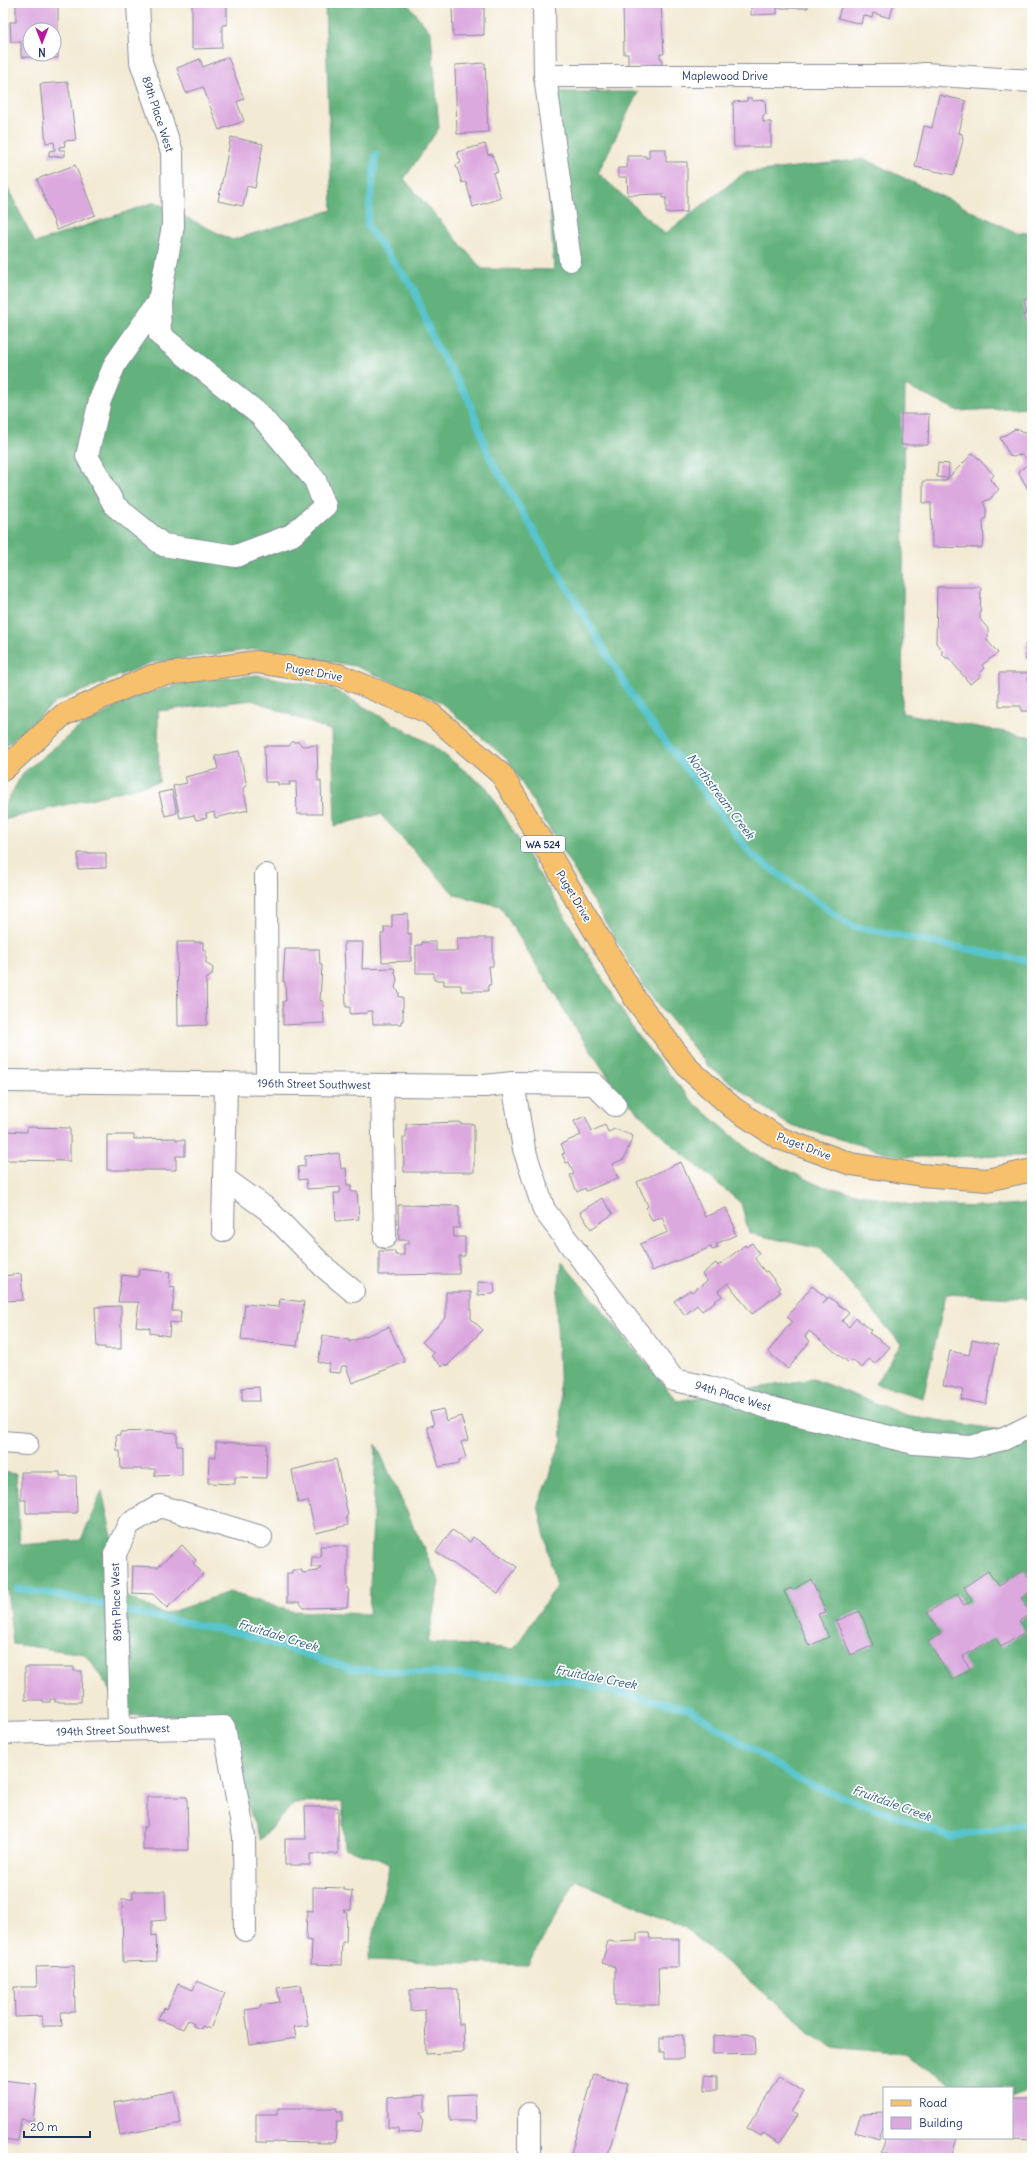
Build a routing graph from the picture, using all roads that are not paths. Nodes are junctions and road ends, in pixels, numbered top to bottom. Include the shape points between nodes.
1 (138, 3) edge
2 (544, 3) edge
3 (545, 76) junction
4 (1032, 81) edge
5 (570, 260) dead end
6 (159, 301) junction
7 (3, 770) edge
8 (266, 875) dead end
9 (3, 1081) edge
10 (226, 1083) junction
11 (267, 1083) junction
12 (513, 1083) junction
13 (382, 1084) junction
14 (615, 1105) dead end
15 (1032, 1170) edge
16 (225, 1179) junction
17 (223, 1230) dead end
18 (385, 1237) dead end
19 (353, 1291) dead end
20 (1032, 1425) edge
21 (3, 1442) edge
22 (27, 1444) dead end
23 (261, 1537) dead end
24 (120, 1729) junction
25 (3, 1733) edge
26 (245, 1930) dead end
27 (529, 2114) dead end
28 (530, 2158) edge

1 - 6 street, 89th Place West via 141,62 172,152 173,226
2 - 3 street
3 - 4 street, Maplewood Drive via 925,74
3 - 5 street
6 - 6 street via 115,364 100,400 87,456 115,506 163,545 236,556 292,535 325,506 314,480 260,415 160,335
7 - 15 main road, Puget Drive / WA 524 via 63,715 152,676 256,662 339,675 430,713 502,775 636,1000 688,1069 733,1108 779,1138 851,1164 921,1175 987,1180
8 - 11 street
9 - 10 street, 196th Street Southwest
10 - 11 street, 196th Street Southwest
10 - 16 street
11 - 13 street, 196th Street Southwest
12 - 13 street, 196th Street Southwest via 484,1086
12 - 14 street, 196th Street Southwest via 594,1084
12 - 20 street, 94th Place West via 524,1149 544,1210 674,1380 708,1387 767,1407 914,1443 970,1447 1004,1439
13 - 18 street
16 - 17 street
16 - 19 street via 267,1209 324,1267
21 - 22 street
23 - 24 street, 89th Place West via 160,1506 129,1524 115,1554
24 - 25 street, 194th Street Southwest
24 - 26 street, 194th Street Southwest via 224,1727 244,1836
27 - 28 street

